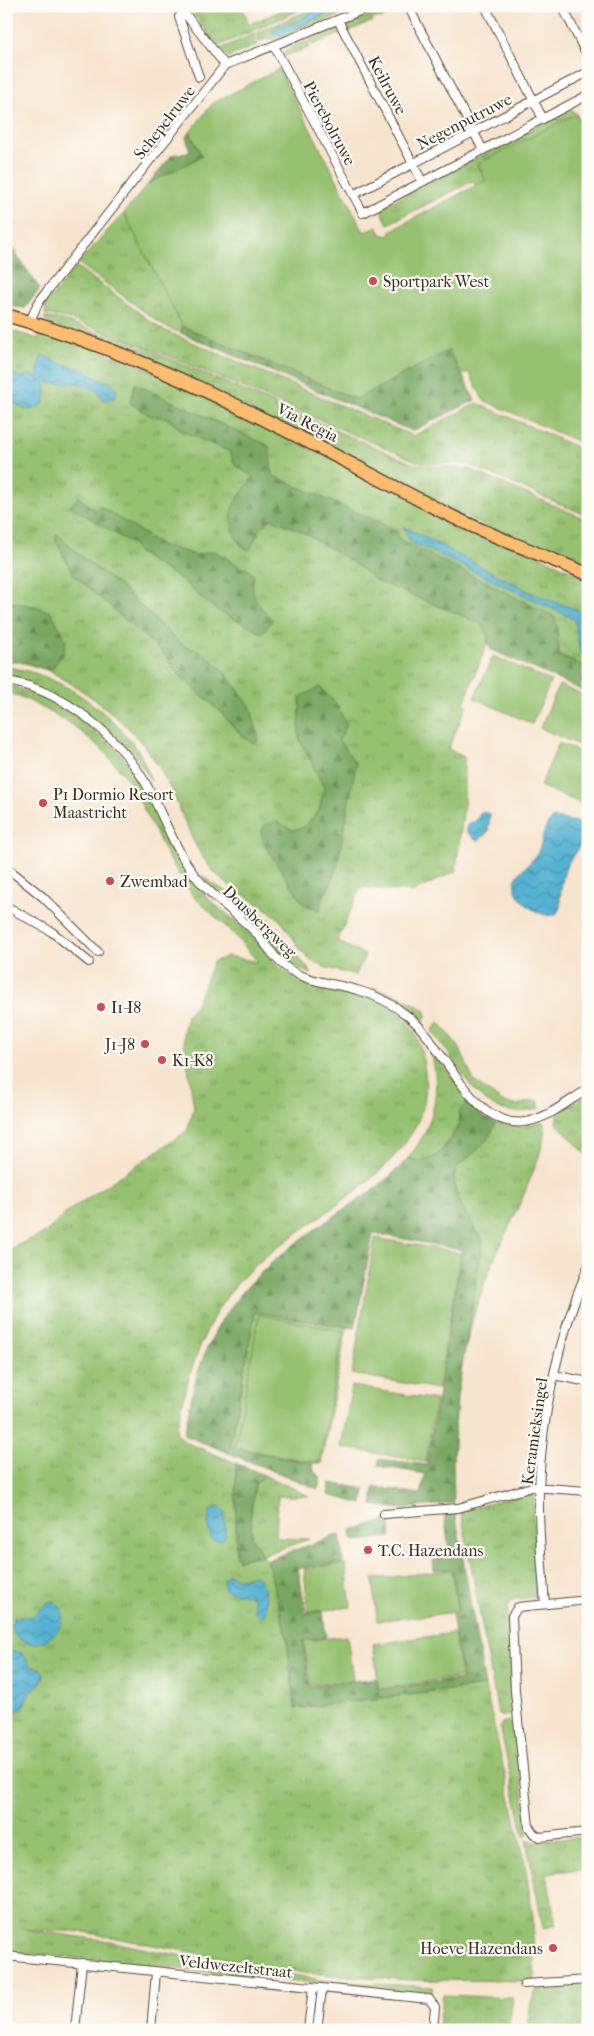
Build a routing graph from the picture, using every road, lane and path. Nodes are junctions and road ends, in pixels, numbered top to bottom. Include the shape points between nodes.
1 (372, 6) edge
2 (408, 6) edge
3 (485, 6) edge
4 (562, 6) edge
5 (182, 10) edge
6 (338, 20) junction
7 (274, 46) junction
8 (588, 57) edge
9 (225, 65) junction
10 (588, 72) edge
11 (199, 76) dead end
12 (588, 95) edge
13 (534, 101) junction
14 (543, 119) junction
15 (473, 132) junction
16 (483, 150) junction
17 (413, 164) junction
18 (422, 181) junction
19 (353, 195) junction
20 (363, 213) joint
21 (6, 315) edge
22 (30, 322) junction
23 (588, 574) edge
24 (6, 681) edge
25 (6, 867) edge
26 (6, 906) edge
27 (98, 952) dead end
28 (89, 962) dead end
29 (588, 1089) edge
30 (588, 1267) edge
31 (554, 1375) junction
32 (588, 1382) edge
33 (536, 1488) junction
34 (588, 1491) edge
35 (384, 1514) dead end
36 (588, 1600) edge
37 (545, 1604) junction
38 (588, 1832) edge
39 (6, 1956) edge
40 (82, 1963) junction
41 (156, 1972) junction
42 (588, 1980) edge
43 (524, 1984) dead end
44 (312, 1988) junction
45 (322, 1989) junction
46 (75, 2030) edge
47 (151, 2030) edge
48 (308, 2030) edge
49 (317, 2030) edge
50 (432, 2030) edge

1 - 6 street
2 - 15 street
3 - 13 street
4 - 8 street
5 - 9 street
5 - 11 street via 179,18
6 - 7 street
6 - 17 street, Keilruwe
7 - 9 street
7 - 19 street, Pierebolruwe
9 - 22 street, Schepelruwe via 36,305
10 - 13 street, Negenputruwe
12 - 14 street, Negenputruwe
13 - 14 street
13 - 15 street, Negenputruwe
14 - 16 street, Negenputruwe
15 - 16 street
15 - 17 street, Negenputruwe
16 - 18 street, Negenputruwe
17 - 18 street, Keilruwe
17 - 19 street, Negenputruwe
18 - 20 street, Negenputruwe
19 - 20 street, Pierebolruwe
21 - 22 main road, Via Regia
22 - 23 main road, Via Regia via 118,352 201,387 450,515
24 - 29 street, Dousbergweg via 26,685 53,697 98,727 144,781 192,871 214,897 251,928 277,960 310,980 356,989 405,1013 428,1035 454,1074 488,1114 507,1122 533,1120 549,1114
25 - 27 street via 43,897
26 - 28 street via 52,932
30 - 31 street, Keramieksingel
31 - 32 street
31 - 33 street, Keramieksingel
33 - 34 street
33 - 35 street via 458,1508
33 - 37 street, Keramieksingel
36 - 37 street
37 - 38 street via 518,1607 512,1616 515,1690 529,1825 540,1837
39 - 40 street, Veldwezeltstraat
40 - 41 street, Veldwezeltstraat
40 - 46 street
41 - 44 street, Veldwezeltstraat
41 - 47 street
42 - 43 street
44 - 45 street, Veldwezeltstraat
44 - 48 street
45 - 49 street
45 - 50 street, Veldwezeltstraat via 429,1999 435,2007

